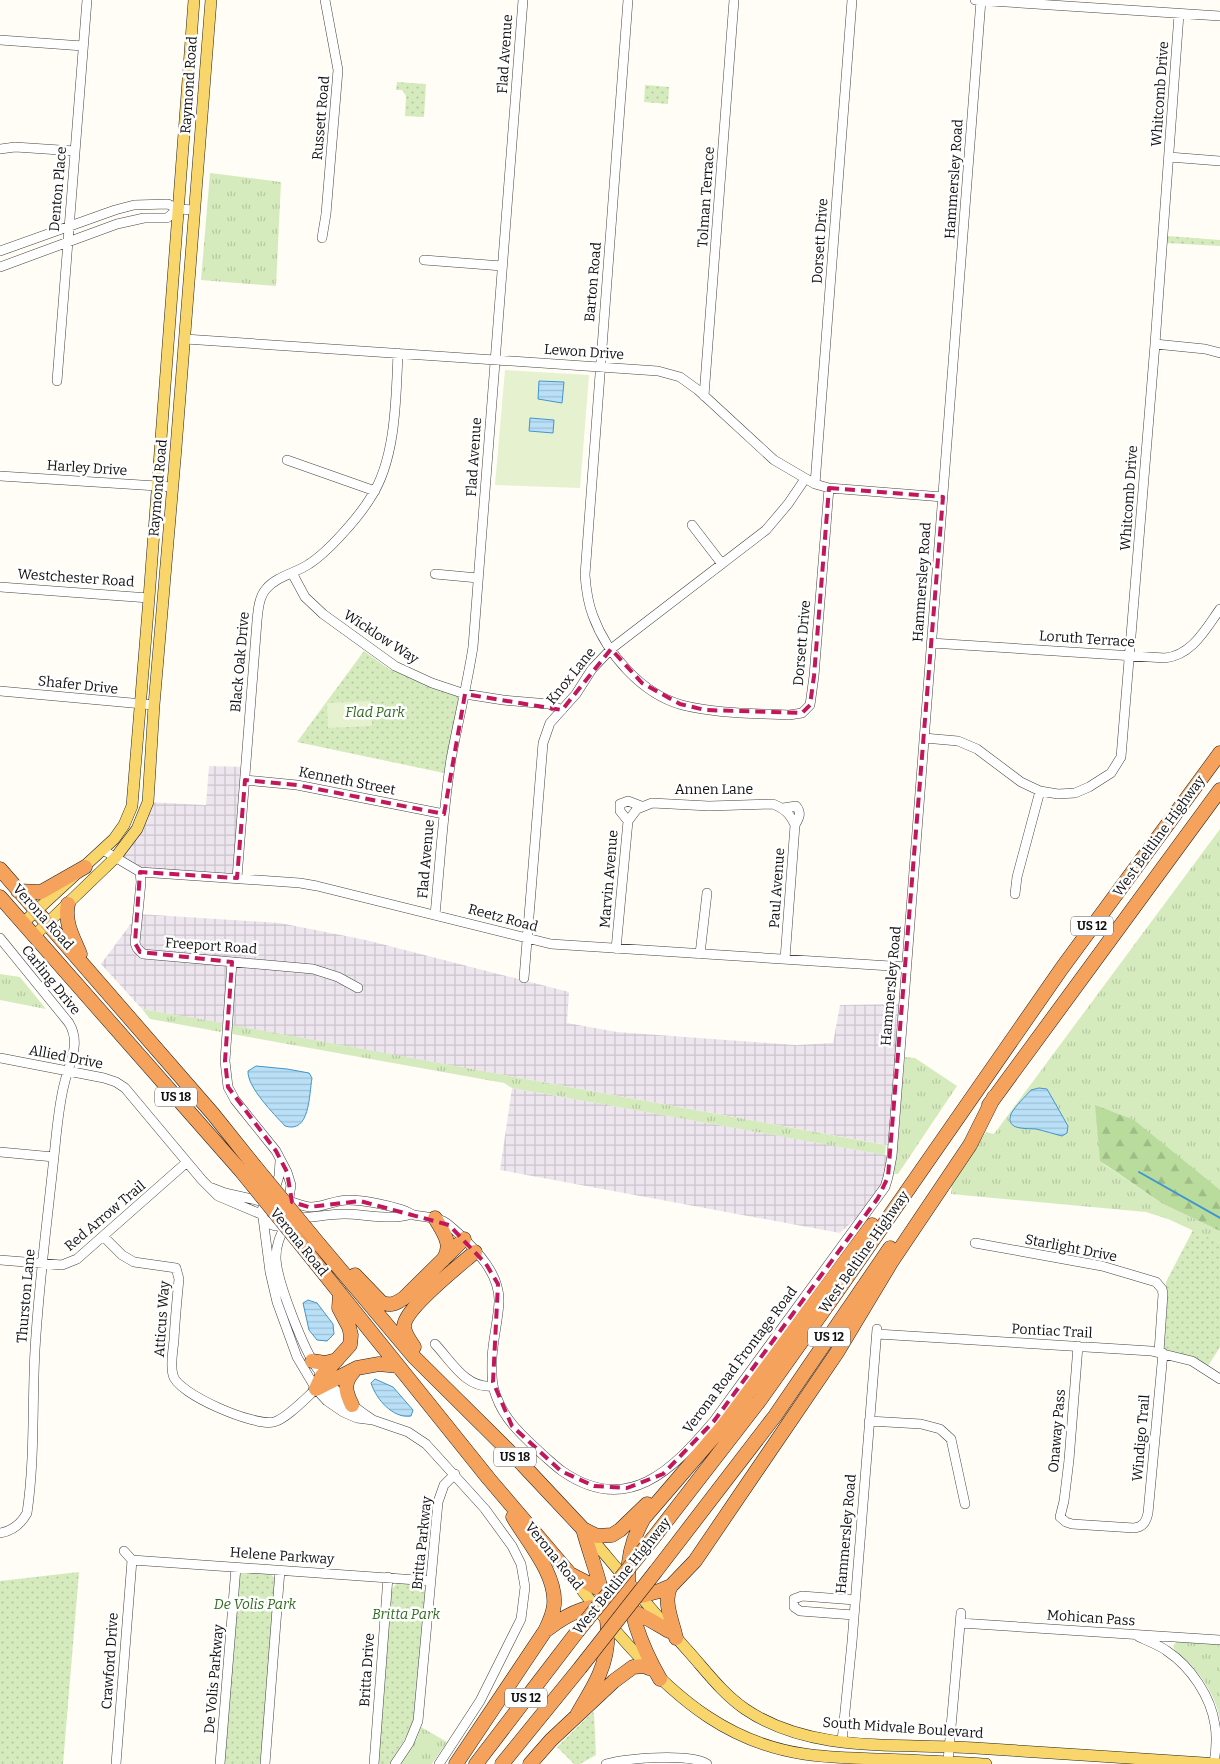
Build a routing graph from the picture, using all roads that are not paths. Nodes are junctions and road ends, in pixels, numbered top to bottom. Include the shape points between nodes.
1 (87, 0) edge
2 (194, 0) edge
3 (211, 0) edge
4 (324, 0) edge
5 (523, 0) edge
6 (628, 0) edge
7 (734, 0) edge
8 (852, 0) edge
9 (975, 0) edge
10 (981, 0) edge
11 (1179, 14) junction
12 (1220, 16) edge
13 (0, 40) edge
14 (83, 46) junction
15 (0, 150) edge
16 (75, 151) junction
17 (1169, 157) junction
18 (1220, 161) edge
19 (178, 209) junction
20 (194, 210) junction
21 (68, 227) junction
22 (322, 238) dead end
23 (67, 242) junction
24 (0, 251) edge
25 (424, 260) dead end
26 (502, 266) junction
27 (0, 267) edge
28 (184, 339) junction
29 (1155, 344) junction
30 (398, 353) junction
31 (1220, 354) edge
32 (495, 360) junction
33 (600, 366) junction
34 (57, 381) dead end
35 (704, 396) junction
36 (286, 460) dead end
37 (0, 476) edge
38 (805, 479) junction
39 (815, 484) junction
40 (158, 487) junction
41 (173, 487) junction
42 (828, 488) junction
43 (375, 490) junction
44 (943, 497) junction
45 (692, 525) dead end
46 (722, 564) junction
47 (292, 574) junction
48 (435, 574) dead end
49 (478, 578) junction
50 (0, 587) edge
51 (149, 598) junction
52 (1220, 609) edge
53 (931, 643) junction
54 (611, 649) junction
55 (1130, 656) junction
56 (0, 690) edge
57 (465, 694) junction
58 (140, 704) junction
59 (154, 705) junction
60 (806, 709) joint
61 (562, 710) junction
62 (924, 738) junction
63 (1220, 753) edge
64 (244, 780) junction
65 (1220, 790) edge
66 (1040, 791) junction
67 (641, 806) junction
68 (633, 812) joint
69 (444, 814) junction
70 (628, 821) junction
71 (794, 822) joint
72 (103, 850) junction
73 (115, 858) junction
74 (85, 867) junction
75 (0, 868) edge
76 (140, 872) junction
77 (237, 878) junction
78 (18, 891) junction
79 (707, 893) dead end
80 (1015, 894) dead end
81 (0, 897) edge
82 (68, 904) junction
83 (33, 907) junction
84 (435, 915) junction
85 (23, 923) junction
86 (48, 923) junction
87 (34, 936) junction
88 (0, 938) edge
89 (528, 939) junction
90 (616, 949) junction
91 (700, 954) junction
92 (785, 959) junction
93 (232, 962) junction
94 (84, 963) junction
95 (906, 967) junction
96 (524, 978) dead end
97 (358, 988) dead end
98 (0, 1058) edge
99 (69, 1070) junction
100 (994, 1097) junction
101 (968, 1102) junction
102 (0, 1152) edge
103 (54, 1157) junction
104 (280, 1161) junction
105 (187, 1162) junction
106 (890, 1167) joint
107 (248, 1168) junction
108 (209, 1187) junction
109 (273, 1195) junction
110 (291, 1200) junction
111 (265, 1202) junction
112 (411, 1214) junction
113 (264, 1217) junction
114 (293, 1218) junction
115 (435, 1218) junction
116 (286, 1225) junction
117 (104, 1237) junction
118 (464, 1239) junction
119 (975, 1243) dead end
120 (324, 1250) junction
121 (475, 1252) junction
122 (0, 1260) edge
123 (440, 1263) junction
124 (43, 1264) junction
125 (1159, 1285) joint
126 (340, 1293) junction
127 (877, 1332) joint
128 (435, 1344) dead end
129 (1078, 1346) junction
130 (1161, 1352) junction
131 (337, 1360) junction
132 (312, 1361) junction
133 (398, 1366) junction
134 (357, 1368) junction
135 (431, 1375) junction
136 (1220, 1379) edge
137 (326, 1380) junction
138 (493, 1386) junction
139 (316, 1389) junction
140 (356, 1408) junction
141 (373, 1420) junction
142 (870, 1421) junction
143 (690, 1465) junction
144 (455, 1474) junction
145 (489, 1479) junction
146 (965, 1504) dead end
147 (1143, 1525) joint
148 (583, 1529) junction
149 (0, 1533) edge
150 (124, 1551) dead end
151 (132, 1560) junction
152 (236, 1567) junction
153 (280, 1570) junction
154 (570, 1574) junction
155 (388, 1577) junction
156 (628, 1580) junction
157 (431, 1581) junction
158 (671, 1586) junction
159 (603, 1591) junction
160 (635, 1596) junction
161 (855, 1600) junction
162 (595, 1603) junction
163 (632, 1611) junction
164 (961, 1613) dead end
165 (854, 1615) junction
166 (607, 1622) junction
167 (960, 1623) junction
168 (545, 1631) junction
169 (673, 1634) junction
170 (1134, 1634) junction
171 (1220, 1640) edge
172 (649, 1668) junction
173 (660, 1679) junction
174 (577, 1716) junction
175 (842, 1741) junction
176 (949, 1747) junction
177 (840, 1760) edge
178 (948, 1761) junction
179 (116, 1764) edge
180 (220, 1764) edge
181 (265, 1764) edge
182 (374, 1764) edge
183 (395, 1764) edge
184 (439, 1764) edge
185 (456, 1764) edge
186 (476, 1764) edge
187 (502, 1764) edge
188 (530, 1764) edge
189 (606, 1764) edge
190 (707, 1764) edge
191 (986, 1764) edge
192 (1214, 1764) edge
193 (1220, 1764) edge

1 - 14 street, Denton Place
2 - 19 main road, Raymond Road
3 - 20 main road, Raymond Road
4 - 22 street, Russett Road via 338,70
5 - 26 street, Flad Avenue
6 - 33 street, Barton Road
7 - 35 street, Tolman Terrace
8 - 39 street, Dorsett Drive
9 - 10 street
10 - 11 street
10 - 44 street, Hammersley Road
11 - 12 street
11 - 17 street, Whitcomb Drive
13 - 14 street
14 - 16 street, Denton Place
15 - 16 street via 15,147
16 - 21 street, Denton Place
17 - 18 street
17 - 29 street, Whitcomb Drive
19 - 20 street
19 - 21 street via 168,204 134,205
19 - 23 street via 167,218 132,220
19 - 40 main road, Raymond Road
20 - 28 main road, Raymond Road
21 - 23 street, Denton Place
21 - 24 street
23 - 27 street
23 - 34 street, Denton Place
25 - 26 street
26 - 32 street, Flad Avenue
28 - 30 street, Lewon Drive
28 - 41 main road, Raymond Road
29 - 31 street via 1205,349
29 - 55 street, Whitcomb Drive
30 - 32 street, Lewon Drive
30 - 43 street, Black Oak Drive via 389,457
32 - 33 street, Lewon Drive
32 - 49 street, Flad Avenue
33 - 35 street, Lewon Drive via 658,371 680,377
33 - 54 street, Barton Road via 585,575 593,616
35 - 38 street, Lewon Drive via 774,460
36 - 43 street
37 - 40 street, Harley Drive
38 - 39 street, Lewon Drive
38 - 46 street, Knox Lane via 766,530
39 - 42 street, Lewon Drive
40 - 41 street, Harley Drive
40 - 51 main road, Raymond Road
41 - 59 main road, Raymond Road
42 - 44 street, Lewon Drive
42 - 60 street, Dorsett Drive via 814,676 810,705
43 - 47 street, Black Oak Drive via 324,552
44 - 53 street, Hammersley Road
45 - 46 street
46 - 54 street, Knox Lane
47 - 57 street, Wicklow Way via 305,597 341,629 395,666
47 - 64 street, Black Oak Drive via 272,582 259,604
48 - 49 street
49 - 57 street, Flad Avenue via 473,647
50 - 51 street, Westchester Road
51 - 58 main road, Raymond Road
52 - 55 street, Loruth Terrace via 1188,650 1176,657
53 - 55 street, Loruth Terrace
53 - 62 street, Hammersley Road
54 - 60 street, Barton Road via 642,683 680,704 705,710 789,715
54 - 61 street, Knox Lane
55 - 66 street, Whitcomb Drive via 1121,757 1112,773 1075,793
56 - 58 street, Shafer Drive
57 - 61 street, Wicklow Way via 548,704
57 - 69 street, Flad Avenue
58 - 59 street, Shafer Drive
58 - 72 main road, Raymond Road via 132,806 124,825
59 - 73 main road, Raymond Road via 148,802 137,829
61 - 89 street, Knox Lane via 550,723 543,743
62 - 66 street, Whitcomb Drive via 958,741 977,749 1021,782
62 - 95 street, Hammersley Road
63 - 101 highway, West Beltline Highway / US 12
64 - 69 street, Kenneth Street via 297,785
64 - 77 street, Black Oak Drive
65 - 100 highway, West Beltline Highway / US 12
66 - 80 street
67 - 68 street, Annen Lane
67 - 70 street via 628,801 620,804 620,811
67 - 71 street, Annen Lane via 652,802 796,806 799,817
68 - 70 street, Marvin Avenue
69 - 84 street, Flad Avenue
70 - 90 street, Marvin Avenue
71 - 92 street, Paul Avenue
72 - 73 street, Reetz Road
72 - 74 main road, Raymond Road
73 - 76 street, Reetz Road
73 - 82 main road, Raymond Road
74 - 78 highway via 41,892
74 - 83 main road, Raymond Road
75 - 78 highway, Verona Road / US 18
76 - 77 street, Reetz Road
76 - 93 street, Freeport Road via 135,943 140,952
77 - 84 street, Reetz Road via 317,886
78 - 83 highway, Verona Road / US 18
79 - 91 street
81 - 85 highway, Verona Road / US 18
82 - 86 main road, Raymond Road
82 - 94 highway via 66,917
83 - 85 main road, Raymond Road
83 - 86 highway, Verona Road / US 18
84 - 89 street, Reetz Road
85 - 87 highway, Verona Road / US 18
86 - 87 main road, Raymond Road
86 - 94 highway, Verona Road / US 18
87 - 107 highway, Verona Road / US 18 via 109,1022
88 - 99 street, Carling Drive via 72,1027 75,1041
89 - 90 street, Reetz Road
89 - 96 street, Knox Lane
90 - 91 street, Reetz Road
91 - 92 street, Reetz Road
92 - 95 street, Reetz Road
93 - 97 street, Freeport Road via 313,969
93 - 104 street via 225,1062 228,1087
94 - 107 highway, Verona Road / US 18 via 213,1114
95 - 106 street, Hammersley Road
98 - 99 street, Allied Drive
99 - 103 street, Thurston Lane via 58,1116
99 - 105 street, Allied Drive via 104,1078 125,1088
100 - 158 highway via 970,1145 892,1260 838,1351 695,1561
100 - 187 highway, West Beltline Highway / US 12, bridge via 745,1456
101 - 143 highway via 724,1425
101 - 186 highway, West Beltline Highway / US 12, bridge via 760,1400
102 - 103 street
103 - 124 street, Thurston Lane
104 - 109 street
104 - 110 street via 291,1185
105 - 108 street
105 - 117 street, Red Arrow Trail
106 - 138 street, Verona Road Frontage Road via 878,1198 714,1421 676,1463 642,1485 610,1489 576,1480 510,1423
107 - 120 highway, Verona Road / US 18, bridge
107 - 126 highway, Verona Road / US 18, bridge via 302,1246
108 - 111 street
108 - 113 street via 218,1196
109 - 110 street via 284,1195
109 - 111 street
110 - 112 street, Verona Road Frontage Road via 309,1207 346,1200 360,1201
110 - 114 street
111 - 113 street
112 - 114 street, Verona Road Frontage Road via 400,1217 345,1214
112 - 115 street, Verona Road Frontage Road
113 - 116 street via 277,1227
113 - 139 street via 276,1298 297,1357
114 - 116 street
115 - 118 street, Verona Road Frontage Road via 449,1225
115 - 123 highway via 448,1242 447,1254
116 - 132 street via 278,1241 278,1274
117 - 124 street, Red Arrow Trail via 69,1263
117 - 139 street, Atticus Way via 134,1262 176,1268 179,1279 173,1375 176,1383 187,1392 236,1414 267,1423 280,1419
118 - 121 street, Verona Road Frontage Road
118 - 123 highway
119 - 125 street, Starlight Drive via 1102,1266
120 - 123 highway via 336,1253 379,1300 387,1304 402,1300
120 - 135 highway, Verona Road / US 18
121 - 135 highway via 432,1290 404,1324
121 - 138 street, Verona Road Frontage Road via 498,1284
122 - 124 street, Red Arrow Trail
124 - 149 street, Thurston Lane via 35,1349 27,1513 11,1530
125 - 130 street, Windigo Trail via 1163,1294
126 - 131 highway via 339,1308 351,1336 350,1345
126 - 133 highway, Verona Road / US 18
127 - 129 street, Pontiac Trail
127 - 142 street, Hammersley Road
128 - 138 street via 471,1382
129 - 130 street, Pontiac Trail
129 - 147 street, Onaway Pass via 1069,1459 1060,1517 1072,1524 1134,1528
130 - 136 street, Pontiac Trail via 1192,1361
130 - 147 street, Windigo Trail via 1148,1513
131 - 132 highway via 325,1363
131 - 137 highway
132 - 137 street
133 - 134 highway via 379,1364
133 - 145 highway, Verona Road / US 18
134 - 137 highway
134 - 140 highway via 345,1387
135 - 148 highway, Verona Road / US 18
137 - 139 highway
137 - 140 street
139 - 140 street via 345,1406
139 - 141 street via 340,1410 357,1418
140 - 141 street
141 - 144 street via 408,1432 426,1444
142 - 146 street via 921,1424 940,1429 951,1439
142 - 161 street, Hammersley Road
143 - 148 highway via 612,1535 603,1536
143 - 156 highway via 644,1518 631,1549
144 - 157 street, Britta Parkway via 444,1485 438,1502
144 - 184 street via 515,1550 525,1587 523,1608 516,1628 486,1689
145 - 154 highway, Verona Road
145 - 168 highway, US 18 via 552,1583 554,1607
148 - 156 main road, Verona Road
148 - 159 highway, US 18
150 - 151 street
151 - 152 street, Helene Parkway
151 - 179 street, Crawford Drive
152 - 153 street, Helene Parkway
152 - 180 street, De Volis Parkway
153 - 155 street, Helene Parkway
153 - 181 street
154 - 159 highway
154 - 162 main road, Verona Road
155 - 157 street, Helene Parkway
155 - 182 street, Britta Drive
156 - 160 highway
157 - 183 street, Britta Parkway via 420,1711 416,1729
158 - 160 highway
158 - 169 highway via 668,1600
159 - 160 highway
159 - 162 highway, US 18
160 - 163 highway
160 - 169 main road, South Midvale Boulevard
161 - 165 street, Hammersley Road
161 - 165 street via 802,1596 794,1599 793,1603 800,1611
162 - 163 highway
162 - 166 highway, US 18
162 - 168 highway via 558,1620
163 - 169 highway
163 - 173 highway via 640,1639
164 - 167 street
165 - 175 street, Hammersley Road
166 - 172 main road
166 - 174 highway, US 18 via 604,1661
167 - 170 street, Mohican Pass
167 - 176 street
168 - 185 highway, US 18
169 - 175 main road, South Midvale Boulevard via 724,1690 760,1718 792,1732
170 - 171 street, Mohican Pass
170 - 192 street via 1167,1650 1184,1664 1198,1683 1212,1710 1216,1727
172 - 173 main road
172 - 174 highway via 639,1666 630,1669
173 - 177 main road via 690,1705 742,1736 768,1746
174 - 188 highway, US 18
175 - 176 main road, South Midvale Boulevard
175 - 177 main road
176 - 178 street
176 - 192 main road, South Midvale Boulevard
177 - 178 main road
178 - 191 main road
189 - 190 street via 691,1758
192 - 193 main road, South Midvale Boulevard

